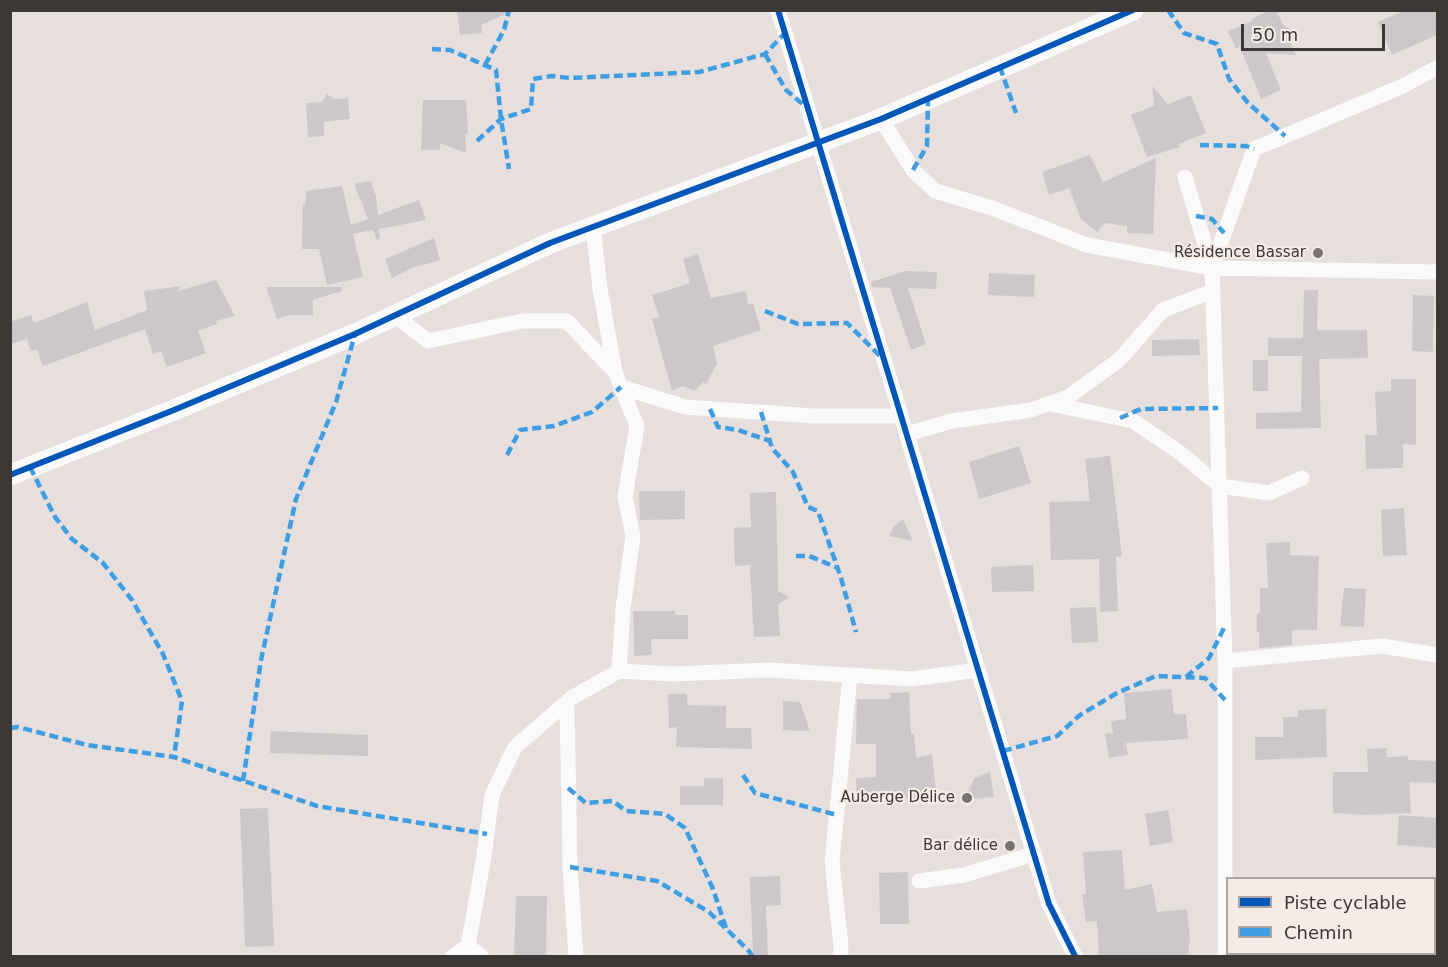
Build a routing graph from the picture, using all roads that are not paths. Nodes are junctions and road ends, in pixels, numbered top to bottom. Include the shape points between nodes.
1 (778, 10) edge
2 (1133, 10) edge
3 (1437, 67) edge
4 (881, 119) junction
5 (819, 143) junction
6 (1185, 177) dead end
7 (593, 227) junction
8 (1212, 268) junction
9 (1437, 272) edge
10 (1213, 291) junction
11 (396, 315) junction
12 (615, 372) junction
13 (621, 387) junction
14 (1051, 404) junction
15 (902, 416) junction
16 (907, 434) junction
17 (10, 475) edge
18 (1302, 478) dead end
19 (1220, 486) junction
20 (1437, 655) edge
21 (1225, 661) junction
22 (978, 670) junction
23 (619, 671) junction
24 (850, 675) junction
25 (567, 702) junction
26 (1034, 854) junction
27 (919, 881) dead end
28 (468, 946) junction
29 (453, 957) edge
30 (482, 957) edge
31 (576, 957) edge
32 (840, 957) edge
33 (1075, 957) edge
34 (1225, 957) edge

1 - 5 street
2 - 4 street
3 - 8 street via 1403,86 1254,149
4 - 5 street
4 - 8 street via 913,170 935,191 992,208 1087,245
5 - 7 street
5 - 15 street
6 - 8 street
7 - 11 street
7 - 12 street
8 - 9 street
8 - 10 street
10 - 14 street via 1163,310 1119,360 1068,398
10 - 19 street
11 - 12 street via 428,341 522,321 567,321
11 - 17 street
12 - 13 street
13 - 15 street via 685,407 814,416
13 - 23 street via 637,426 625,497 633,536
14 - 16 street via 952,421
14 - 19 street via 1133,421
15 - 16 street
16 - 22 street
18 - 19 street via 1269,494
19 - 21 street
20 - 21 street via 1382,646
21 - 34 street
22 - 24 street via 911,679
22 - 26 street
23 - 24 street via 674,674 769,670
23 - 25 street
24 - 32 street via 832,862
25 - 28 street via 515,747 492,795
25 - 31 street
26 - 27 street via 964,875
26 - 33 street via 1049,904
28 - 29 street
28 - 30 street

